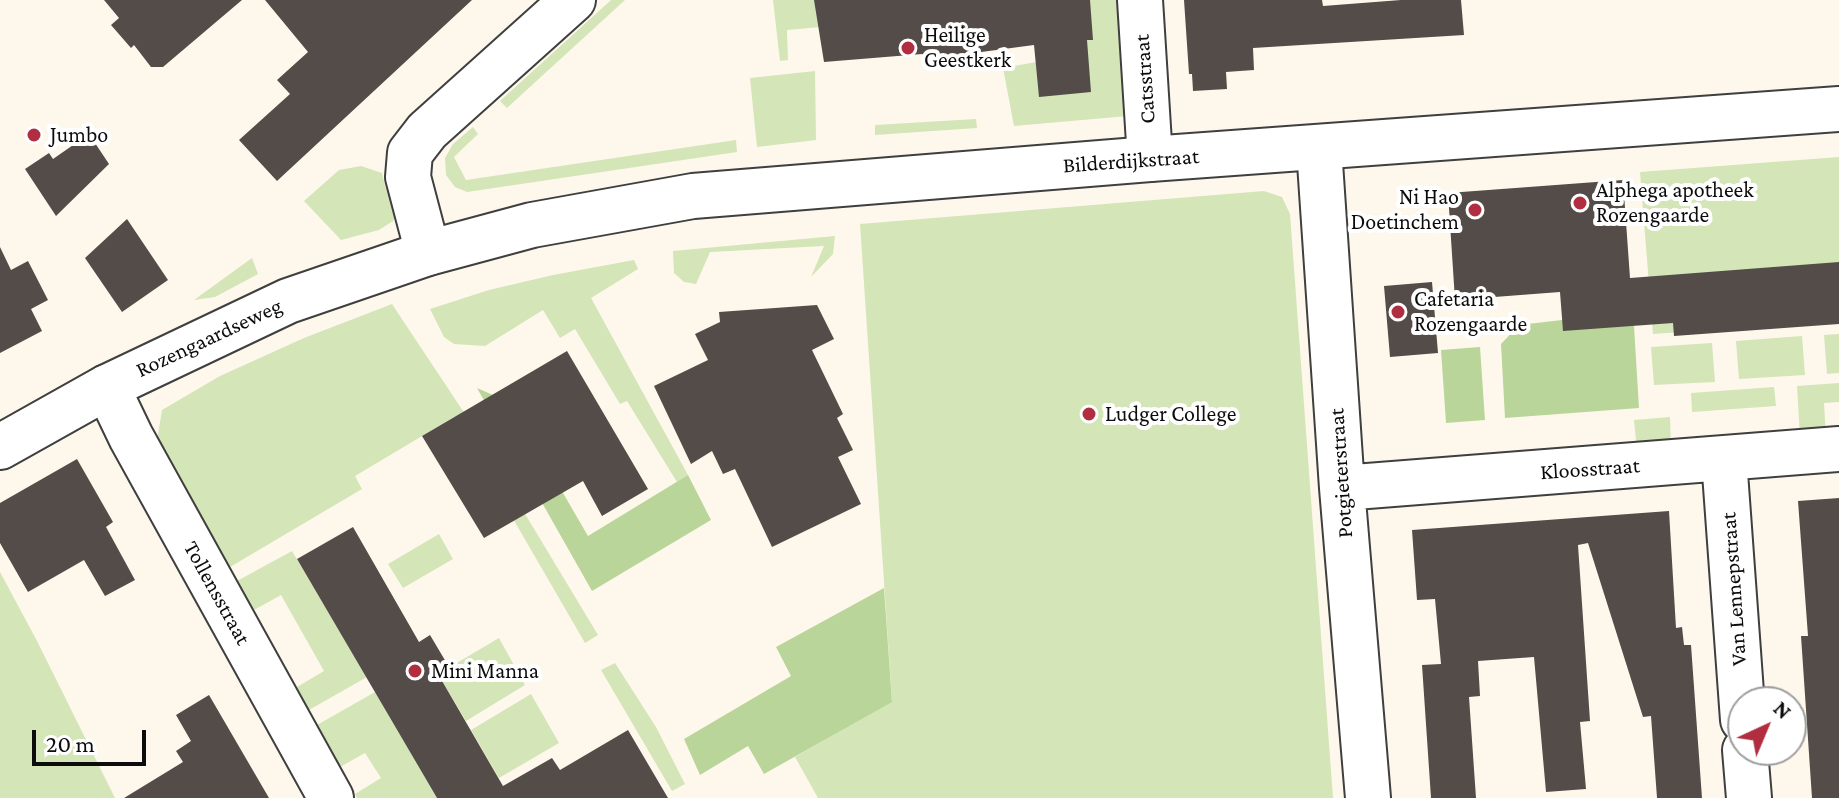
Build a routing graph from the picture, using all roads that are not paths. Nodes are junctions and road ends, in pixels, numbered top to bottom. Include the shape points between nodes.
1 (573, 0) edge
2 (1140, 0) edge
3 (1839, 109) edge
4 (1319, 148) junction
5 (1150, 159) junction
6 (428, 253) junction
7 (107, 387) junction
8 (0, 447) edge
9 (1839, 449) edge
10 (1724, 459) junction
11 (1342, 488) junction
12 (1741, 686) edge
13 (1746, 766) edge
14 (331, 798) edge
15 (1368, 798) edge
16 (1749, 798) edge

1 - 6 street via 427,131 410,153 408,177
2 - 5 street, Catsstraat
3 - 4 street, Bilderdijkstraat
4 - 5 street, Bilderdijkstraat
4 - 11 street, Potgieterstraat
5 - 6 street, Bilderdijkstraat via 693,196 532,225
6 - 7 street, Rozengaardseweg via 288,301
7 - 8 street, Rozengaardseweg
7 - 14 street, Tollensstraat
9 - 10 street, Kloosstraat
10 - 11 street, Kloosstraat
10 - 12 street, Van Lennepstraat
11 - 15 street, Potgieterstraat
13 - 16 street

